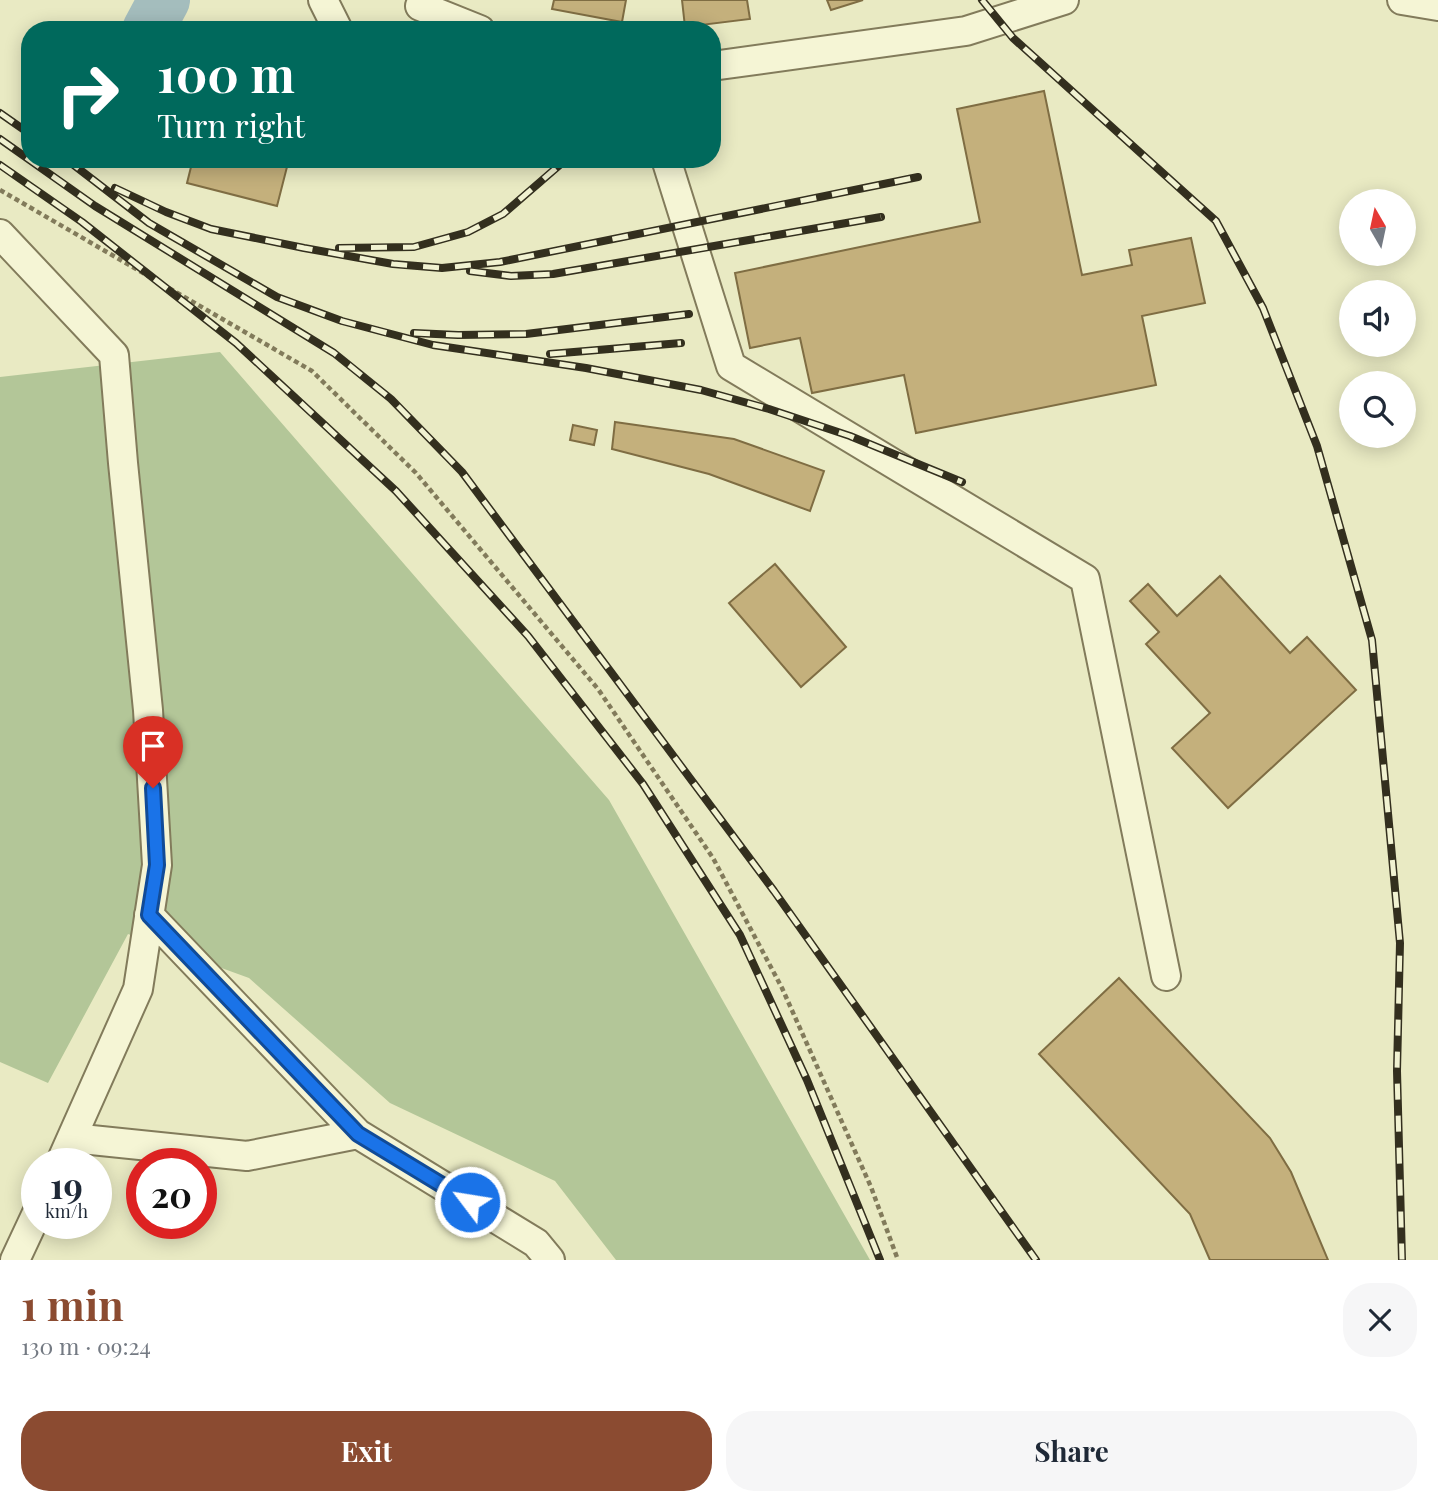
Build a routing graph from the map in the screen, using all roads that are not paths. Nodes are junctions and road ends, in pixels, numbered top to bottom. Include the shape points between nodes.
1 (323, 0) edge
2 (1064, 0) edge
3 (1402, 0) edge
4 (416, 2) edge
5 (1438, 6) edge
6 (334, 21) edge
7 (459, 21) edge
8 (721, 65) edge
9 (669, 168) edge
10 (0, 234) edge
11 (149, 915) junction
12 (1166, 976) dead end
13 (358, 1134) junction
14 (72, 1138) junction
15 (67, 1148) edge
16 (25, 1239) edge
17 (15, 1260) edge
18 (550, 1260) edge

1 - 6 lane
2 - 8 lane via 966,31
3 - 5 lane
4 - 7 lane
9 - 12 lane via 731,366 1085,579
10 - 11 lane via 114,355 148,710 157,865
11 - 13 lane
11 - 14 lane via 138,989
13 - 14 lane via 247,1156
13 - 18 lane via 536,1243
14 - 15 lane
16 - 17 lane

